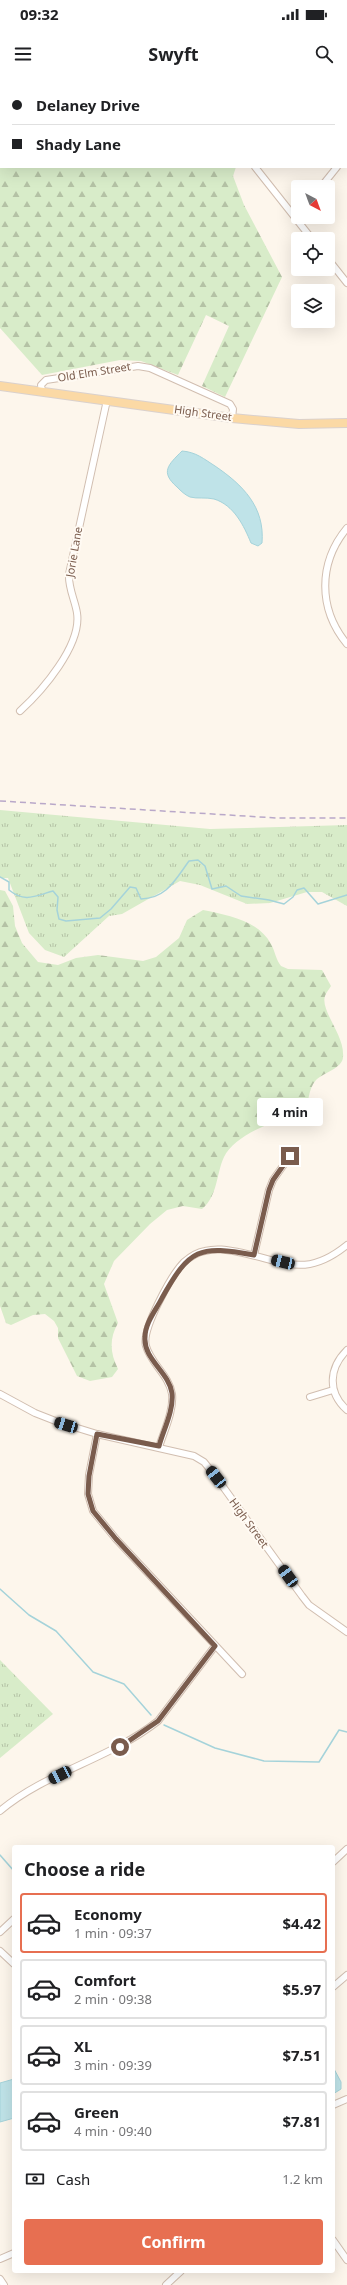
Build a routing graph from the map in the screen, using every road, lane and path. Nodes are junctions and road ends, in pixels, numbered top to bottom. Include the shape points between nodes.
1 (256, 168) edge
2 (336, 168) edge
3 (327, 180) edge
4 (291, 211) edge
5 (335, 267) edge
6 (347, 282) edge
7 (0, 386) edge
8 (42, 391) junction
9 (107, 400) junction
10 (232, 418) junction
11 (347, 423) edge
12 (347, 528) edge
13 (347, 644) edge
14 (20, 711) dead end
15 (290, 1156) dead end
16 (347, 1246) edge
17 (254, 1255) junction
18 (347, 1350) edge
19 (332, 1390) junction
20 (0, 1394) edge
21 (310, 1397) dead end
22 (347, 1410) edge
23 (97, 1434) junction
24 (159, 1446) junction
25 (347, 1632) edge
26 (215, 1646) junction
27 (242, 1674) dead end
28 (0, 1810) edge
29 (347, 1850) edge
30 (335, 1860) edge
31 (12, 1921) edge
32 (0, 1932) edge
33 (0, 1951) edge
34 (12, 1962) edge
35 (347, 1975) edge
36 (335, 1985) edge
37 (347, 2099) edge
38 (335, 2104) edge
39 (335, 2243) edge
40 (12, 2254) edge
41 (0, 2259) edge
42 (347, 2260) edge
43 (178, 2273) edge
44 (0, 2280) edge
45 (4, 2285) edge
46 (166, 2285) edge

1 - 4 street
2 - 3 street
5 - 6 street
7 - 8 main road, High Street
8 - 9 main road, High Street
8 - 10 street, Old Elm Street via 41,385 46,380 138,366 150,368 230,404 233,408
9 - 10 main road, High Street
9 - 14 street, Jorie Lane via 68,581 77,614 77,629 69,650 34,698
10 - 11 main road, High Street via 300,424
12 - 13 street via 334,547 325,579 325,593 336,631
15 - 17 street via 269,1190
16 - 17 street via 330,1258 308,1266
17 - 24 street via 213,1249 192,1257 177,1271 148,1324 145,1345 169,1384 172,1394 171,1408
18 - 19 street via 332,1373
19 - 21 street
19 - 22 street via 338,1402
20 - 23 street, High Street via 47,1418
23 - 24 street, High Street
23 - 26 street via 88,1494 93,1511
24 - 25 street, High Street via 194,1456 204,1462 302,1596 310,1605
26 - 27 street
26 - 28 street via 158,1721 120,1747 34,1789
29 - 30 street
31 - 32 street
33 - 34 street
35 - 36 street
37 - 38 street
39 - 42 street
40 - 41 street
43 - 46 street
44 - 45 street

